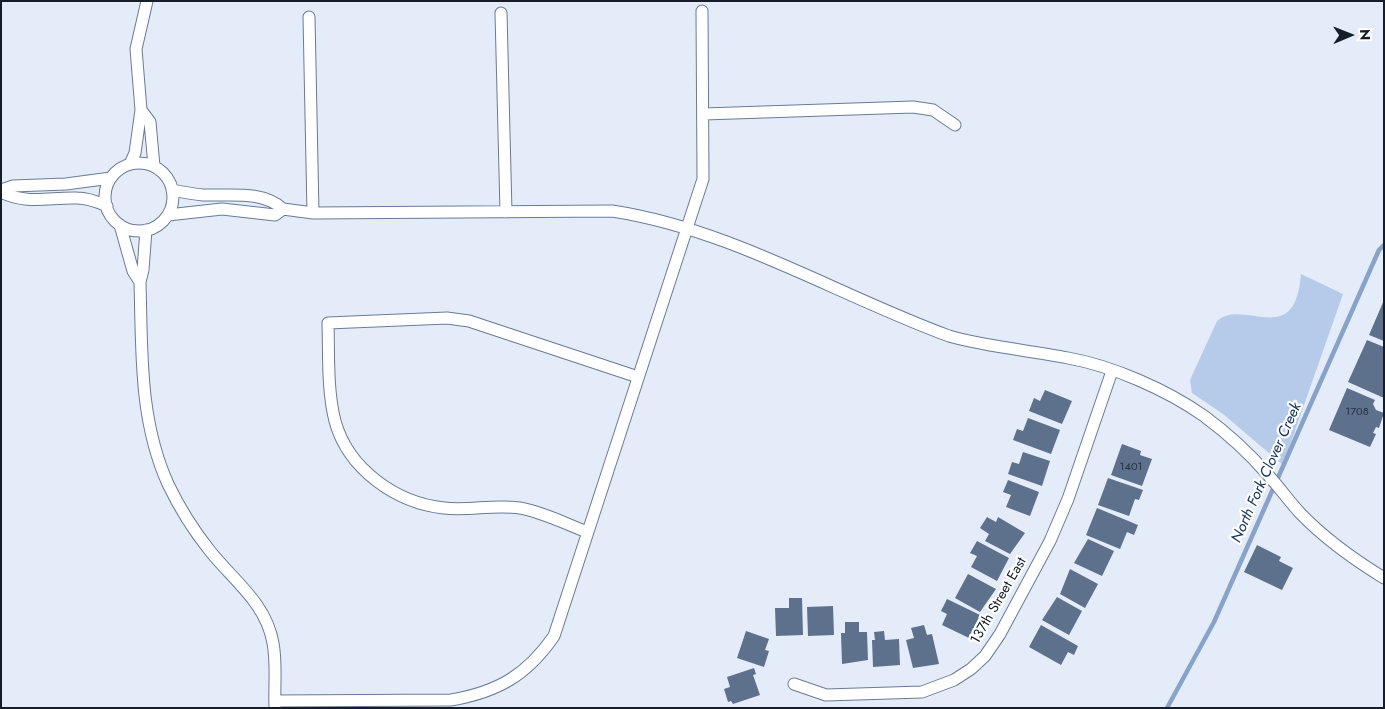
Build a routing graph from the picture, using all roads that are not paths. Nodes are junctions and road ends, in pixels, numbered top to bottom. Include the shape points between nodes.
1 (147, 1) edge
2 (702, 11) dead end
3 (501, 13) dead end
4 (309, 17) dead end
5 (141, 110) junction
6 (704, 114) junction
7 (955, 125) dead end
8 (130, 164) junction
9 (154, 166) junction
10 (111, 178) junction
11 (172, 190) junction
12 (1, 191) edge
13 (107, 206) junction
14 (283, 210) junction
15 (506, 212) junction
16 (313, 213) junction
17 (168, 214) junction
18 (120, 225) junction
19 (689, 228) junction
20 (146, 230) junction
21 (140, 282) junction
22 (1112, 371) junction
23 (638, 377) junction
24 (587, 532) junction
25 (1384, 578) edge
26 (794, 684) dead end
27 (275, 704) edge

1 - 5 street via 136,49
2 - 6 street
3 - 15 street
4 - 16 street
5 - 8 street via 137,143
5 - 9 street via 150,122
6 - 7 street via 913,107 932,110
6 - 19 street via 703,179
8 - 9 street
8 - 10 street
9 - 11 street via 167,177
10 - 12 street via 13,186
10 - 13 street via 106,189
11 - 14 street via 203,195 246,195 276,203
11 - 17 street
12 - 13 street via 24,200 77,198
13 - 18 street
14 - 16 street
14 - 17 street via 275,215 222,209
15 - 16 street
15 - 19 street via 612,211
17 - 20 street
18 - 20 street
18 - 21 street via 133,271
19 - 22 street via 949,336 1069,358
19 - 23 street
20 - 21 street
21 - 27 street via 142,379 153,443 183,512 210,550 249,593 267,622 273,643
22 - 25 street via 1150,386 1204,417 1248,453 1299,512 1350,558
22 - 26 street, 137th Street East via 1068,499 1050,541 985,656 954,680 922,692 826,695
23 - 24 street
23 - 24 street via 469,321 447,318 328,323 335,421 351,454 380,484 428,506 522,508
24 - 27 street via 554,636 529,666 494,690 452,700

